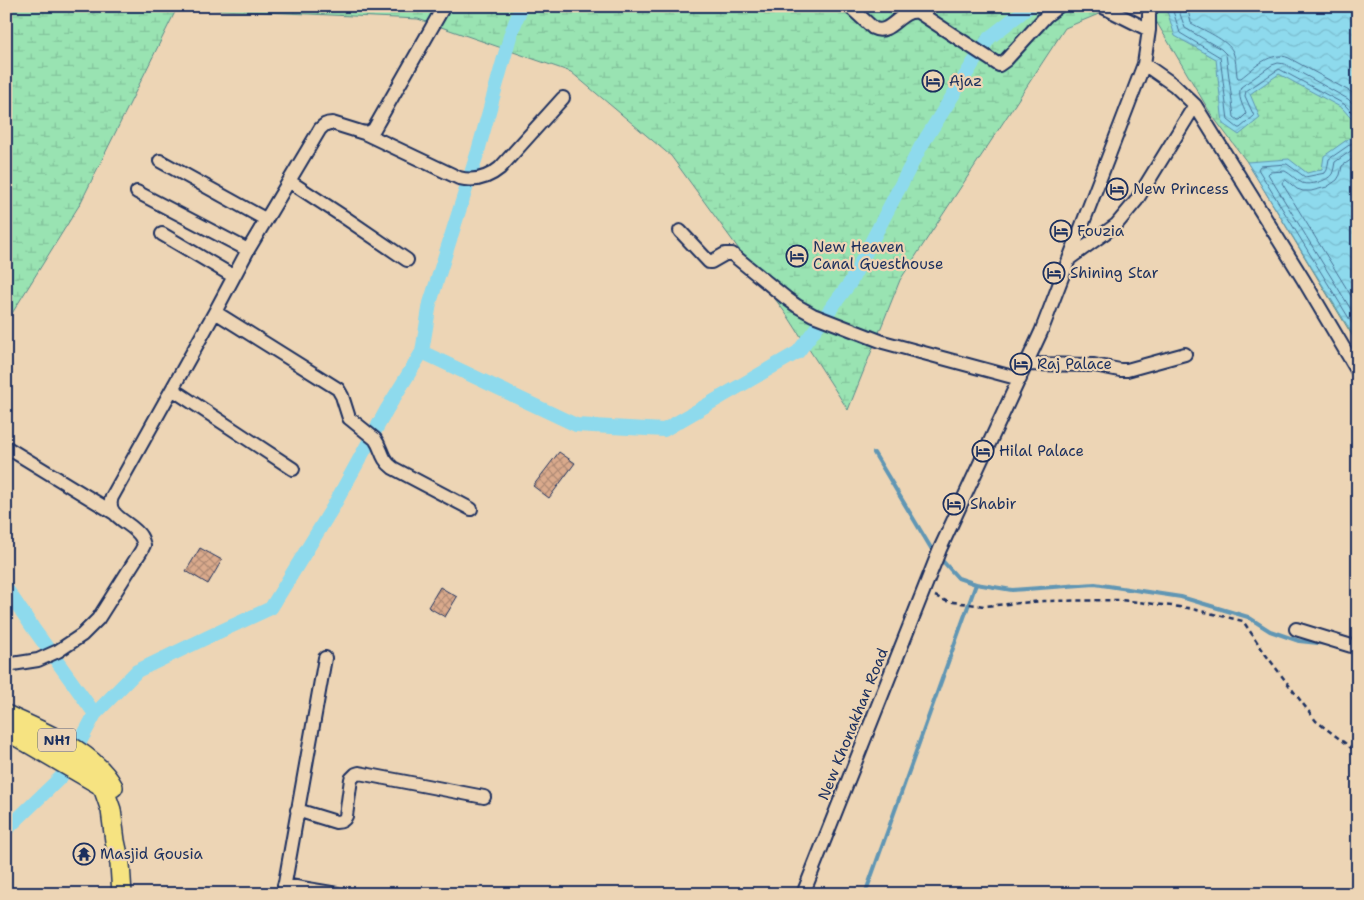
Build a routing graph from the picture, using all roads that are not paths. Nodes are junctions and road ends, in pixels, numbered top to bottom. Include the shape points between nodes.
1 (444, 6) edge
2 (849, 6) edge
3 (1059, 6) edge
4 (1101, 6) edge
5 (1150, 10) edge
6 (1149, 30) junction
7 (1144, 64) junction
8 (563, 98) dead end
9 (1195, 106) junction
10 (364, 133) junction
11 (160, 162) dead end
12 (289, 181) junction
13 (137, 192) dead end
14 (265, 219) junction
15 (680, 231) dead end
16 (162, 234) dead end
17 (248, 250) junction
18 (1070, 258) junction
19 (407, 260) dead end
20 (233, 276) junction
21 (215, 312) junction
22 (1185, 354) dead end
23 (1027, 364) junction
24 (1358, 372) edge
25 (1020, 379) junction
26 (172, 389) junction
27 (6, 448) edge
28 (293, 469) dead end
29 (471, 509) dead end
30 (114, 513) junction
31 (1296, 629) dead end
32 (1358, 648) edge
33 (325, 658) dead end
34 (6, 665) edge
35 (6, 715) edge
36 (6, 730) edge
37 (99, 776) junction
38 (484, 796) dead end
39 (297, 810) junction
40 (283, 889) edge
41 (122, 894) edge
42 (337, 894) edge
43 (803, 894) edge

1 - 10 street via 374,129
2 - 3 street via 877,30 886,28 904,14 918,12 999,65
4 - 6 street
5 - 6 street, New Khonakhan Road
6 - 7 street, New Khonakhan Road
7 - 9 street via 1174,85
7 - 18 street, New Khonakhan Road
8 - 10 street via 500,168 481,179 459,178
9 - 18 street via 1136,201 1116,225
9 - 24 street
10 - 12 street via 327,123
11 - 14 street
12 - 14 street
12 - 19 street
13 - 17 street
14 - 17 street
15 - 25 street via 709,262 732,254 791,302 813,315 883,342
16 - 20 street
17 - 20 street
18 - 23 street, New Khonakhan Road
20 - 21 street
21 - 26 street
21 - 29 street via 338,389 349,418 375,439 384,460 393,468
22 - 23 street via 1127,370 1094,365
23 - 25 street, New Khonakhan Road
25 - 43 street, New Khonakhan Road via 940,549
26 - 28 street
26 - 30 street via 112,497 110,508
27 - 30 street
30 - 34 street via 138,532 144,544 98,618 82,635 58,651 38,660
31 - 32 street
33 - 39 street
35 - 37 highway, NH1 via 65,744 92,762
36 - 37 highway, NH1
37 - 41 highway, NH1 via 112,785 119,805 124,844 120,864
38 - 39 street via 360,773 351,779 341,822
39 - 40 street
40 - 42 street

